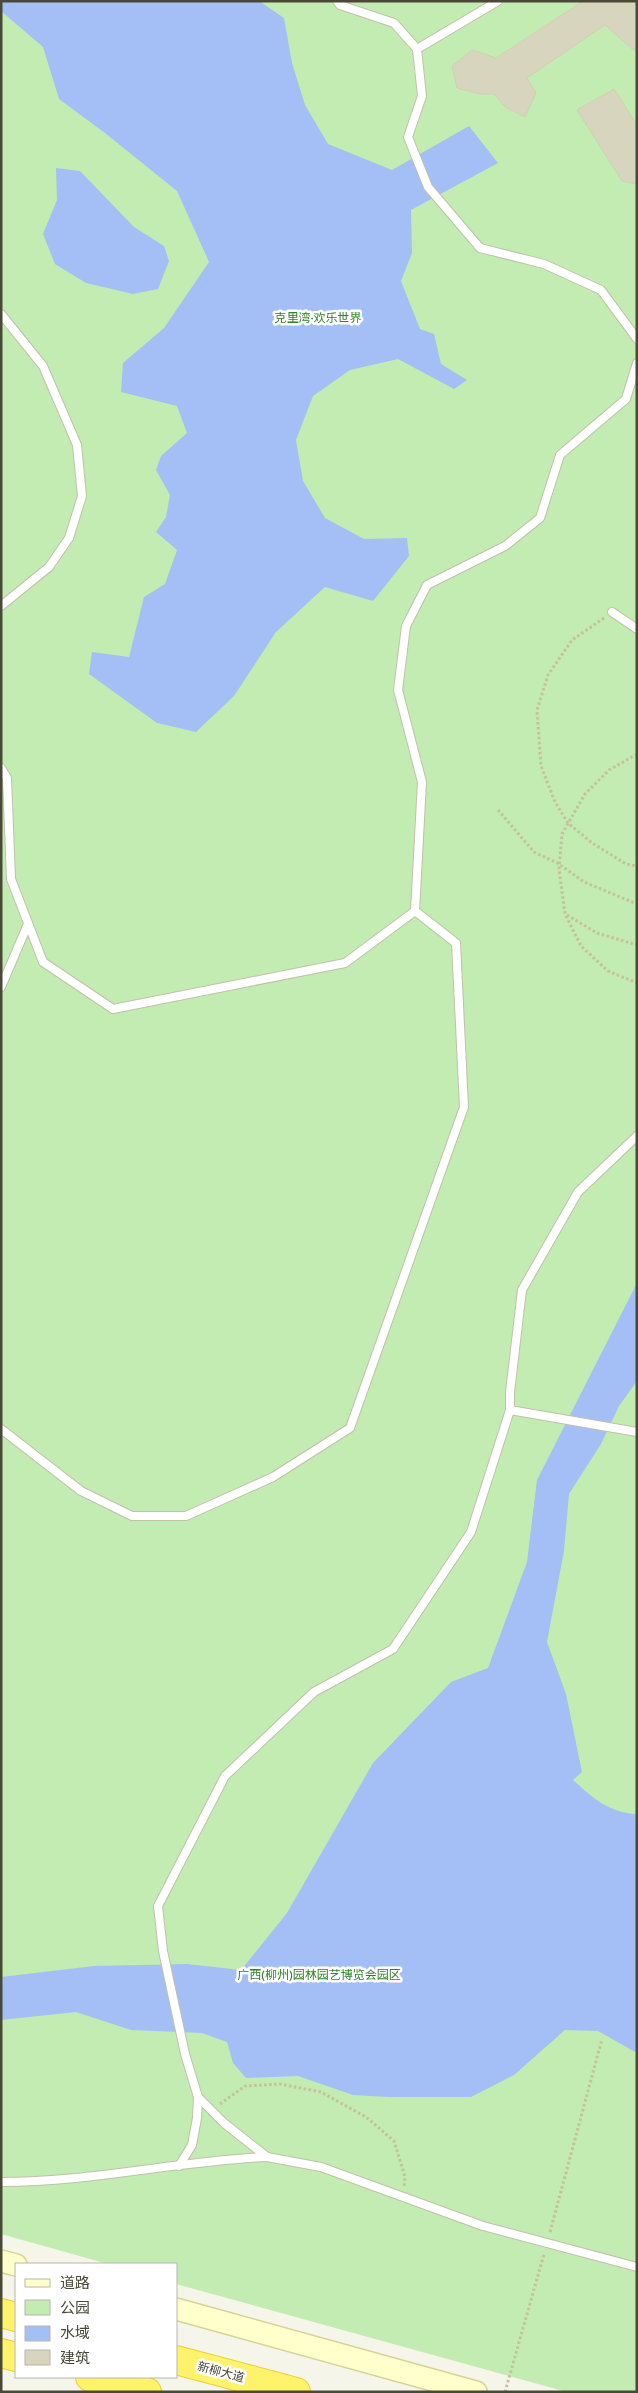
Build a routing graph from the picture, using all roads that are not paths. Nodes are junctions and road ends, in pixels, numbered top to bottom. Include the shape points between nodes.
1 (337, 1) edge
2 (498, 1) edge
3 (417, 49) junction
4 (1, 314) edge
5 (637, 339) edge
6 (637, 363) edge
7 (1, 606) edge
8 (612, 612) road end
9 (637, 629) edge
10 (1, 768) edge
11 (415, 911) junction
12 (28, 924) junction
13 (1, 987) edge
14 (637, 1136) edge
15 (510, 1410) junction
16 (1, 1429) edge
17 (637, 1432) edge
18 (198, 2097) junction
19 (267, 2157) junction
20 (179, 2166) junction
21 (1, 2182) edge
22 (1, 2261) edge
23 (15, 2265) edge
24 (637, 2267) edge
25 (178, 2310) edge
26 (1, 2313) edge
27 (15, 2317) edge
28 (1, 2354) edge
29 (15, 2357) edge
30 (178, 2361) edge
31 (94, 2378) edge
32 (147, 2392) edge
33 (296, 2392) edge
34 (476, 2392) edge

1 - 3 lane via 340,5 394,23
2 - 3 lane
3 - 5 lane via 422,96 408,138 428,187 480,248 544,264 601,290
4 - 7 lane via 43,366 77,445 82,496 69,538 49,568
6 - 11 lane via 626,399 560,455 540,518 505,546 427,585 406,626 398,690 422,782
8 - 9 lane
10 - 12 lane via 7,778 11,879
11 - 12 lane via 345,963 113,1009 43,962
11 - 16 lane via 456,943 464,1106 350,1428 273,1477 186,1516 132,1516 81,1490
12 - 13 lane
14 - 15 lane via 578,1192 522,1290
15 - 17 lane
15 - 18 lane via 471,1532 393,1649 314,1692 225,1776 158,1906 163,1952 185,2054
18 - 19 lane
18 - 20 lane via 192,2145
19 - 20 lane
19 - 24 lane via 321,2167 483,2226
20 - 21 lane
22 - 23 street
25 - 34 street
26 - 27 highway
28 - 29 highway
30 - 33 highway, 新柳大道
31 - 32 highway

